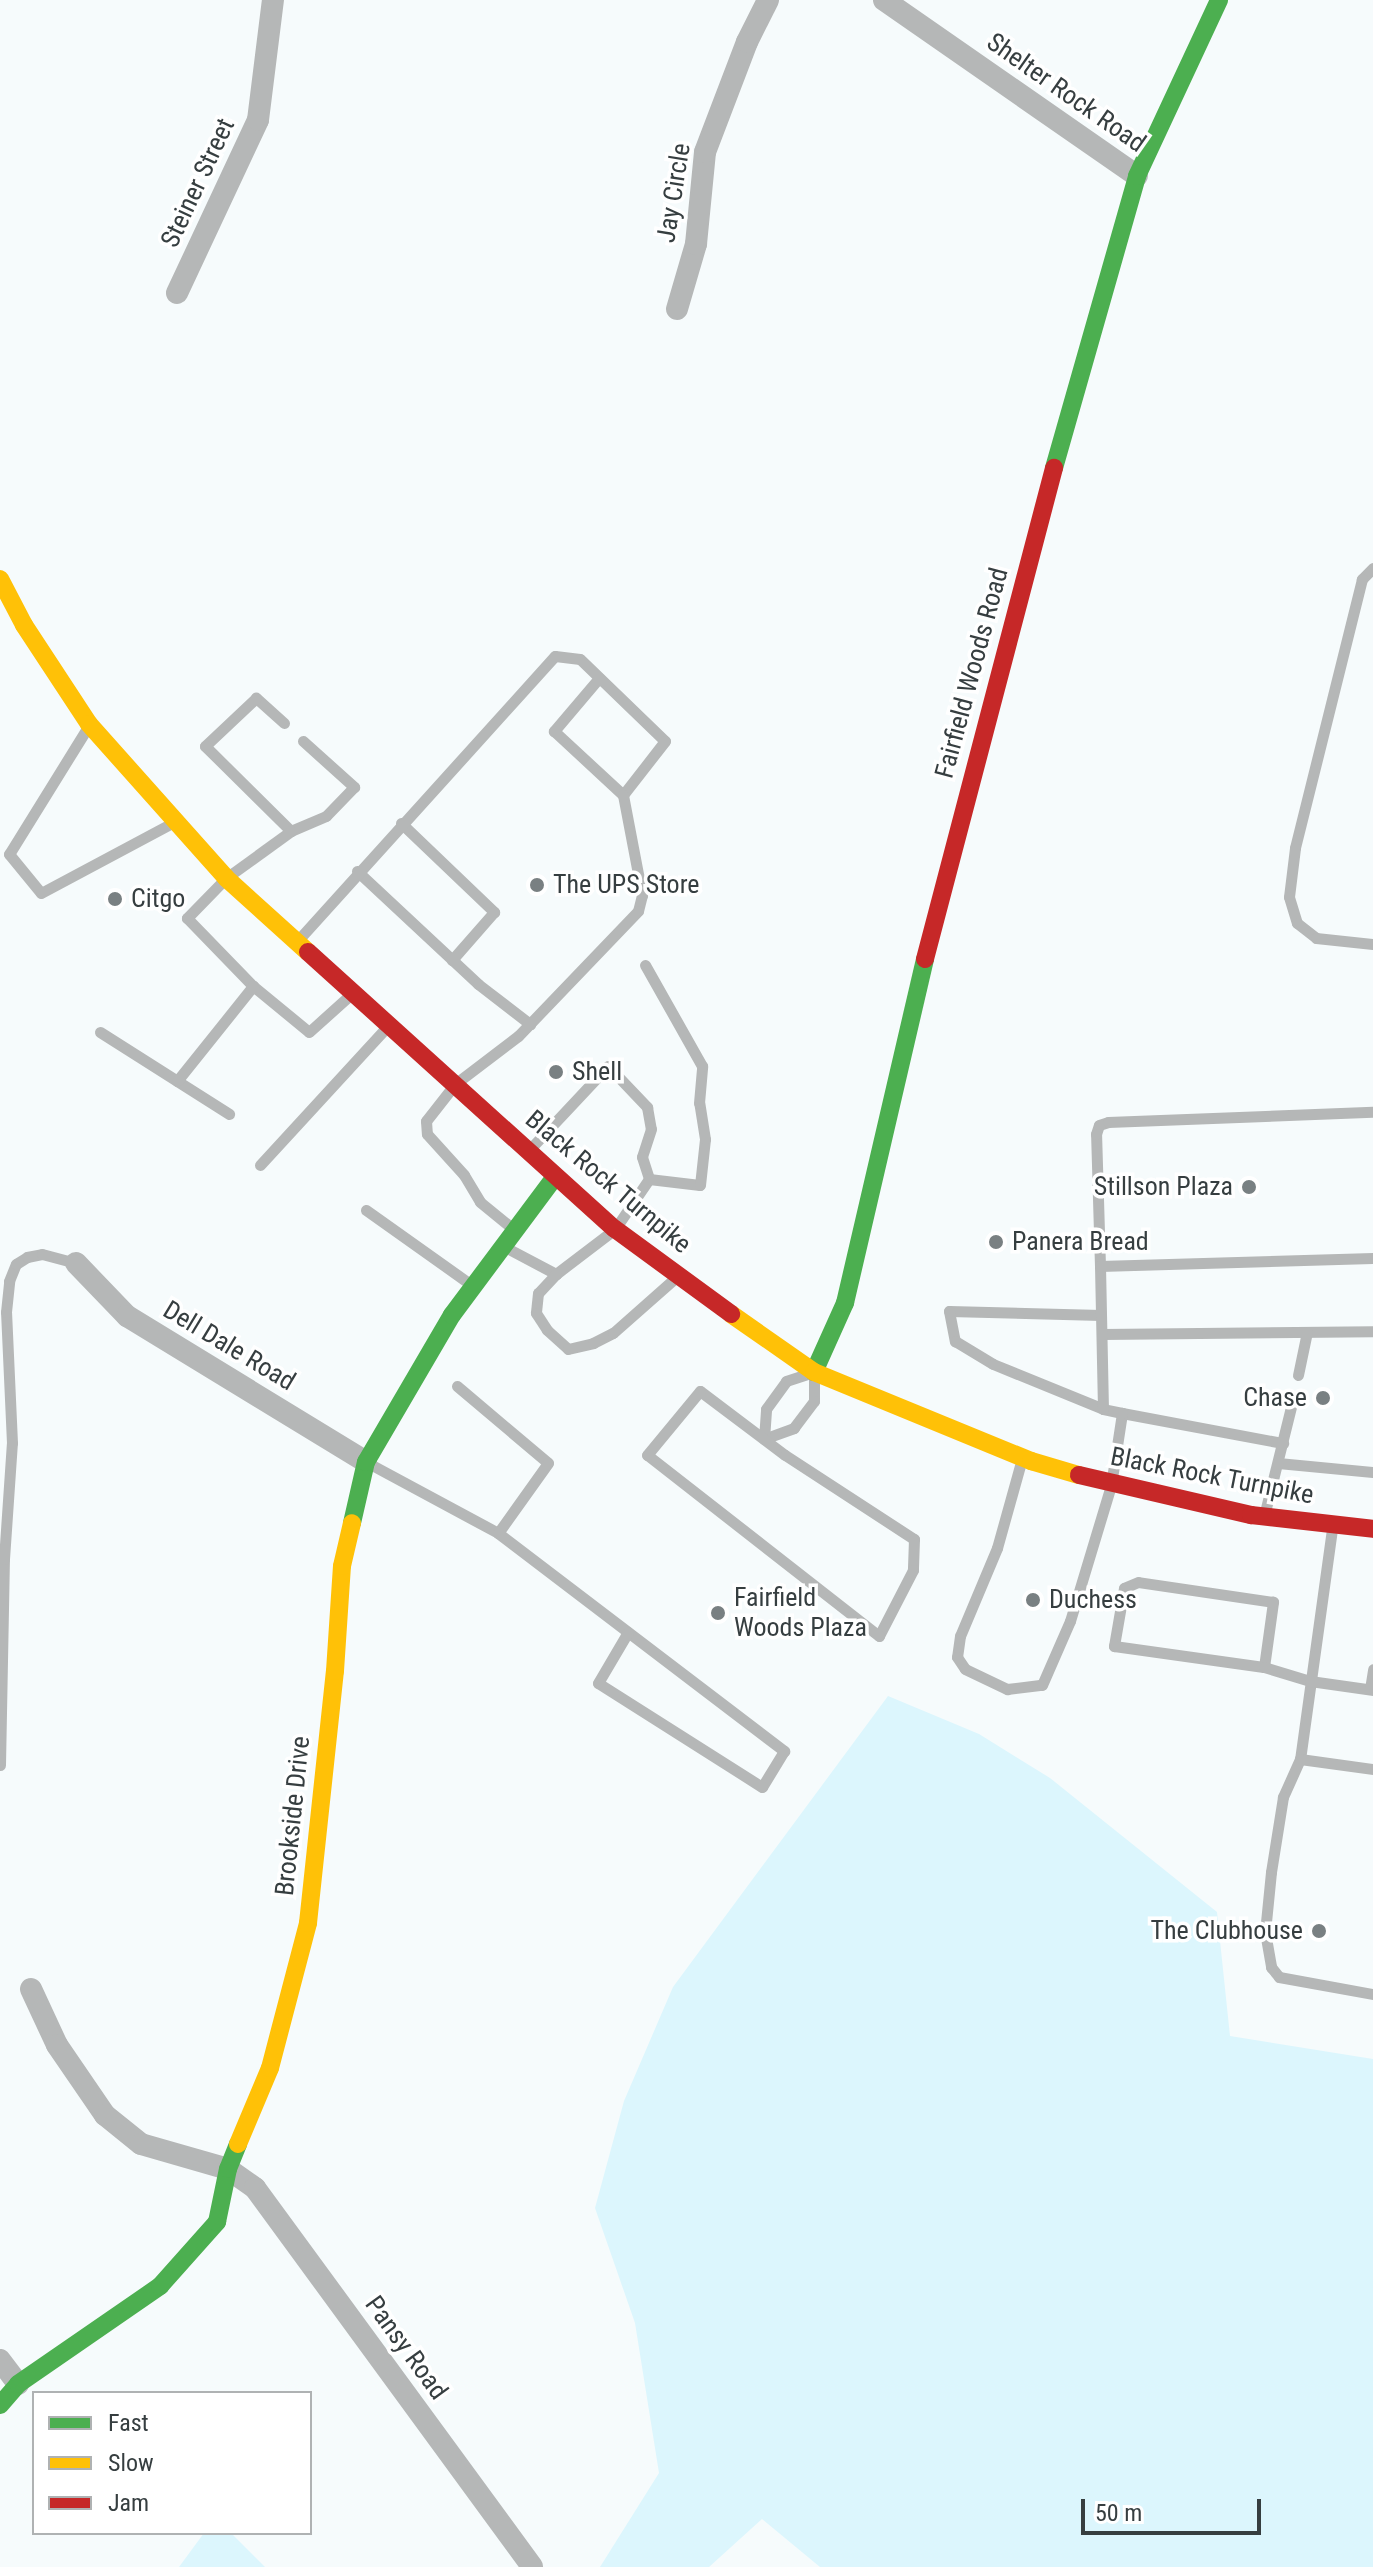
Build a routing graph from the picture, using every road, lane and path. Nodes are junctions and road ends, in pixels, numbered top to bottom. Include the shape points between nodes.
1 (273, 0) edge
2 (768, 0) edge
3 (884, 0) edge
4 (1219, 0) edge
5 (1137, 176) junction
6 (177, 293) dead end
7 (677, 309) dead end
8 (1373, 568) edge
9 (0, 579) edge
10 (599, 678) junction
11 (284, 723) dead end
12 (89, 724) junction
13 (303, 741) dead end
14 (623, 795) junction
15 (174, 822) junction
16 (401, 823) junction
17 (291, 831) junction
18 (357, 871) junction
19 (226, 878) junction
20 (297, 941) junction
21 (1373, 944) edge
22 (452, 960) junction
23 (645, 965) dead end
24 (253, 986) junction
25 (352, 993) junction
26 (530, 1024) junction
27 (388, 1026) junction
28 (100, 1032) dead end
29 (177, 1081) junction
30 (455, 1084) junction
31 (1373, 1112) edge
32 (229, 1114) dead end
33 (529, 1151) junction
34 (260, 1165) dead end
35 (555, 1177) junction
36 (649, 1179) junction
37 (366, 1210) dead end
38 (615, 1229) junction
39 (515, 1230) junction
40 (504, 1246) junction
41 (1373, 1258) edge
42 (76, 1263) joint
43 (1100, 1266) junction
44 (556, 1274) junction
45 (678, 1275) junction
46 (473, 1286) junction
47 (1101, 1315) junction
48 (1373, 1331) edge
49 (1307, 1332) junction
50 (1102, 1334) junction
51 (814, 1372) junction
52 (1298, 1375) dead end
53 (457, 1386) dead end
54 (1293, 1399) dead end
55 (1103, 1409) junction
56 (1122, 1413) junction
57 (764, 1439) junction
58 (1283, 1443) junction
59 (1023, 1458) junction
60 (366, 1462) junction
61 (1278, 1463) junction
62 (1373, 1472) edge
63 (1111, 1485) junction
64 (1264, 1517) junction
65 (1333, 1525) junction
66 (1373, 1529) edge
67 (498, 1533) junction
68 (628, 1632) junction
69 (1264, 1667) junction
70 (1373, 1669) edge
71 (1310, 1681) junction
72 (1371, 1690) edge
73 (1300, 1759) junction
74 (0, 1765) edge
75 (1373, 1769) edge
76 (31, 1989) dead end
77 (1373, 1994) edge
78 (228, 2169) junction
79 (0, 2360) edge
80 (18, 2384) junction
81 (0, 2405) edge
82 (532, 2567) edge

1 - 6 street, Steiner Street via 258,120
2 - 7 street, Jay Circle via 705,152 696,244
3 - 5 street, Shelter Rock Road
4 - 5 main road, Fairfield Woods Road
5 - 51 main road, Fairfield Woods Road via 946,870 845,1303
8 - 21 lane via 1362,579 1295,848 1289,897 1297,923 1316,938
9 - 12 main road, Black Rock Turnpike
10 - 14 lane via 665,741
10 - 14 lane via 554,731
10 - 16 lane via 580,659 555,656
11 - 17 lane via 256,698 205,746
12 - 15 main road, Black Rock Turnpike
12 - 15 lane via 9,854 41,893
13 - 17 lane via 354,787 326,816
14 - 26 lane via 642,895 638,911
15 - 19 main road, Black Rock Turnpike
16 - 18 lane
16 - 22 lane via 494,912
17 - 19 lane
18 - 20 lane
18 - 22 lane
19 - 20 main road, Black Rock Turnpike
19 - 24 lane via 187,918
20 - 25 main road, Black Rock Turnpike
22 - 26 lane
23 - 36 lane via 702,1066 699,1103 705,1139 700,1185
24 - 25 lane via 309,1032
24 - 29 lane
25 - 27 main road, Black Rock Turnpike
26 - 30 lane
27 - 30 main road, Black Rock Turnpike
27 - 34 lane
28 - 29 lane
29 - 32 lane
30 - 33 main road, Black Rock Turnpike
30 - 39 lane via 425,1126 427,1134 480,1202
31 - 43 lane via 1099,1125
33 - 35 main road, Black Rock Turnpike
33 - 36 lane via 608,1066 647,1107 651,1129 642,1157
35 - 38 main road, Black Rock Turnpike
35 - 39 main road, Brookside Drive
36 - 38 lane
37 - 46 lane
38 - 44 lane
38 - 45 main road, Black Rock Turnpike
39 - 40 main road, Brookside Drive
40 - 44 lane
40 - 46 main road, Brookside Drive
41 - 43 lane
42 - 60 street, Dell Dale Road via 127,1316
42 - 74 lane via 42,1254 27,1257 16,1264 9,1281 12,1443
43 - 47 lane
44 - 45 lane via 538,1293 536,1313 568,1349 613,1333
45 - 51 main road, Black Rock Turnpike
46 - 60 main road, Brookside Drive
47 - 50 lane
47 - 55 lane via 949,1311 955,1341 993,1364
48 - 49 lane
49 - 50 lane
49 - 52 lane
50 - 55 lane
51 - 57 lane via 786,1381 766,1409
51 - 57 lane via 814,1401 794,1428
51 - 59 main road, Black Rock Turnpike
53 - 67 lane via 548,1463
54 - 58 lane
55 - 56 lane
56 - 58 lane
56 - 63 lane
57 - 57 lane via 700,1391 647,1455 879,1636 913,1570 914,1539
58 - 61 lane
59 - 63 main road, Black Rock Turnpike
59 - 63 lane via 957,1657 965,1669 1007,1689 1042,1685 1070,1621
60 - 67 lane
60 - 78 main road, Brookside Drive via 342,1566 308,1923 270,2068
61 - 62 lane
61 - 64 lane
63 - 64 main road, Black Rock Turnpike
64 - 65 main road, Black Rock Turnpike
65 - 66 main road, Black Rock Turnpike
65 - 71 lane
67 - 68 lane
68 - 68 lane via 598,1683 762,1787 784,1751
69 - 69 lane via 1114,1646 1124,1588 1138,1582 1273,1602
69 - 71 lane
70 - 72 lane
71 - 72 lane
71 - 73 lane
73 - 75 lane
73 - 77 lane via 1283,1797 1271,1872 1265,1932 1271,1967 1279,1977
76 - 78 street via 57,2045 105,2115 141,2144
78 - 80 main road, Brookside Drive via 217,2222 160,2286
78 - 82 street, Pansy Road via 255,2188
79 - 80 street
80 - 81 main road, Brookside Drive

